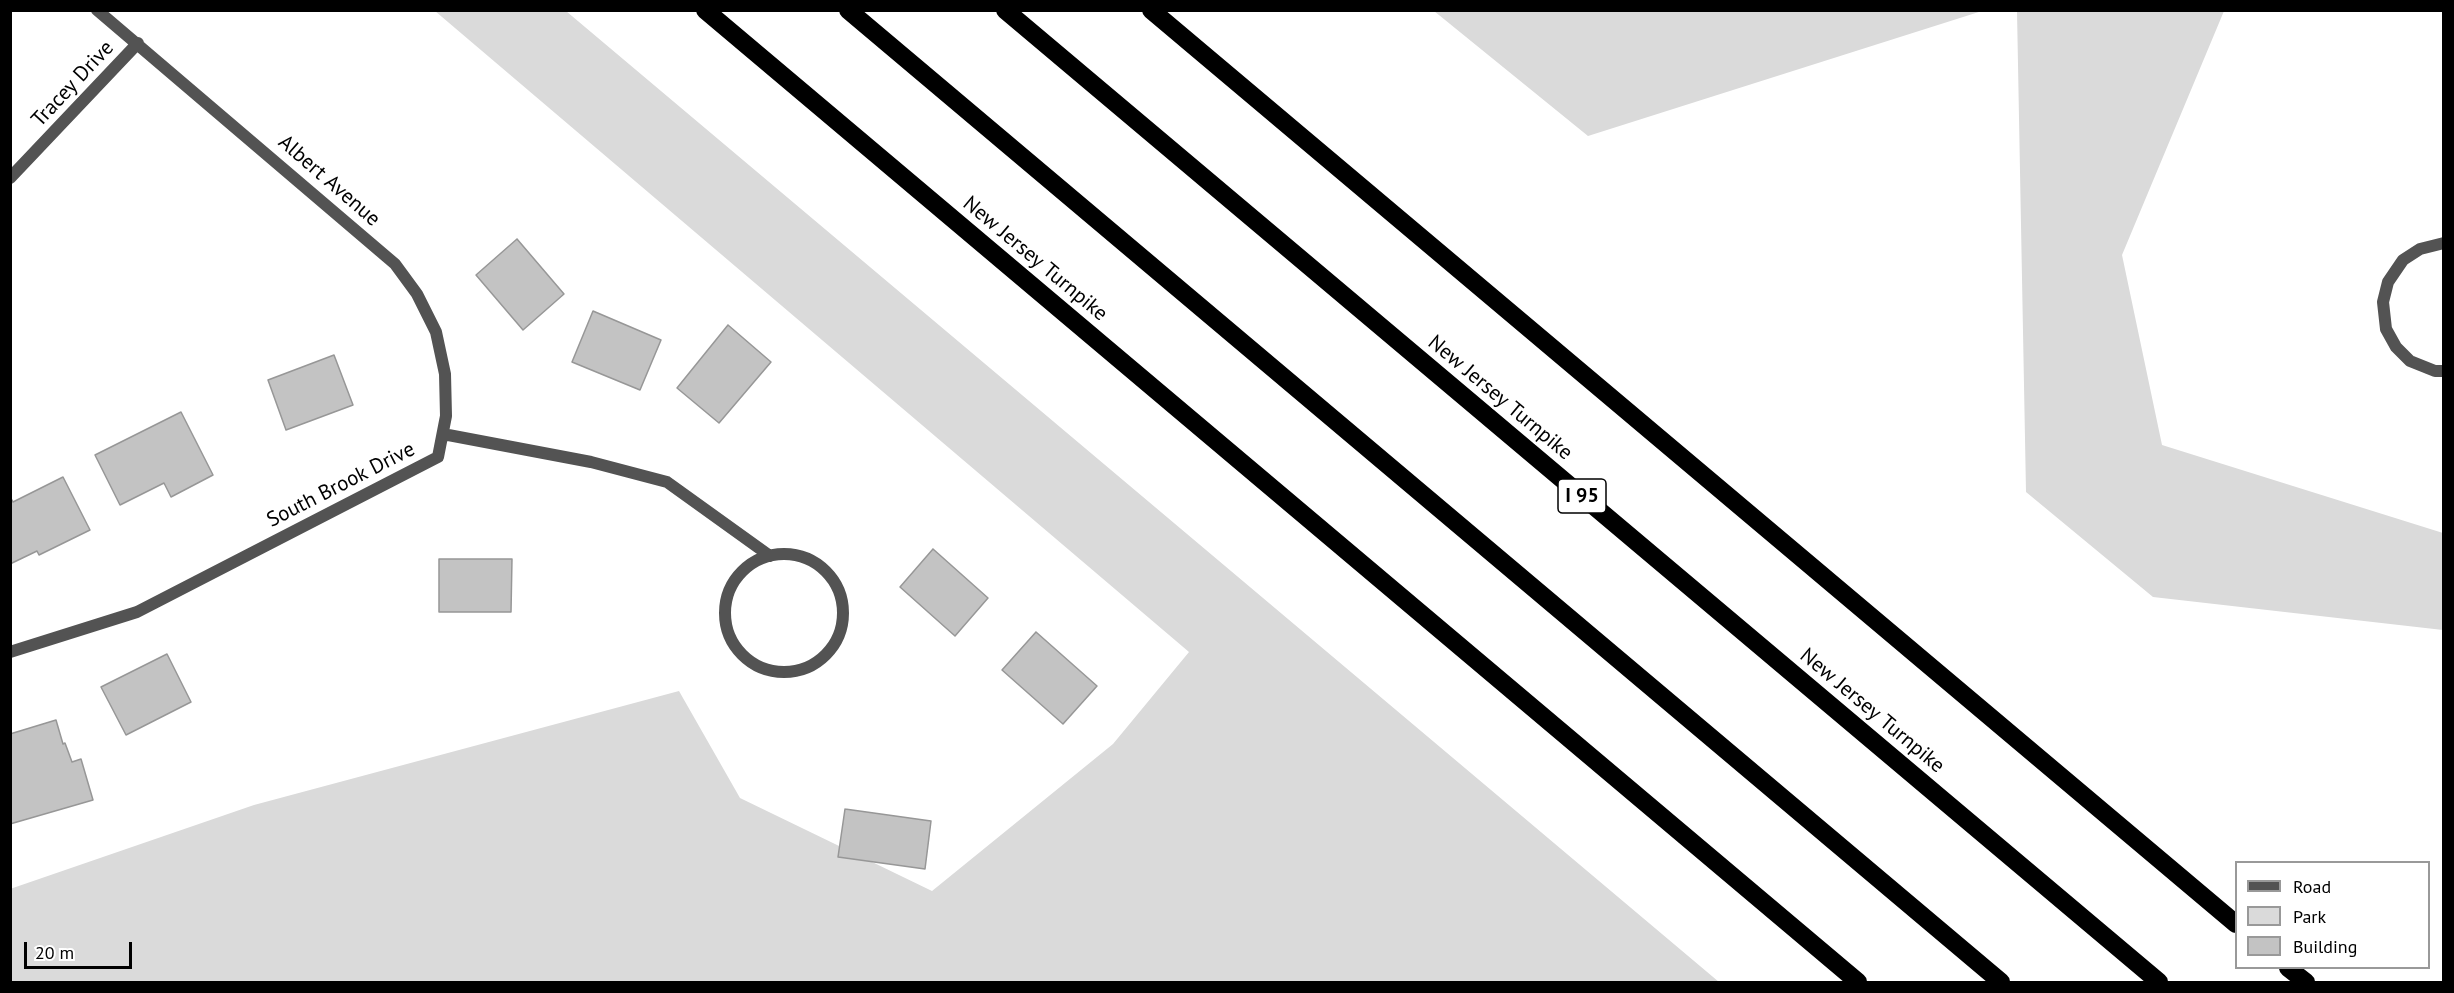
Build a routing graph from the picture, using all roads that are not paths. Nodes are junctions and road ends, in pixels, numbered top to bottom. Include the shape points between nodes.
1 (97, 10) edge
2 (705, 10) edge
3 (848, 10) edge
4 (1005, 10) edge
5 (1151, 10) edge
6 (138, 43) junction
7 (10, 178) edge
8 (2444, 243) edge
9 (2444, 371) edge
10 (443, 434) junction
11 (770, 556) junction
12 (10, 652) edge
13 (2235, 923) edge
14 (2289, 969) edge
15 (1858, 982) edge
16 (2001, 982) edge
17 (2159, 982) edge
18 (2306, 982) edge

1 - 6 street, Albert Avenue
2 - 15 highway, New Jersey Turnpike
3 - 16 highway
4 - 17 highway, New Jersey Turnpike / I 95
5 - 13 highway
6 - 7 street, Tracey Drive
6 - 10 street, Albert Avenue via 395,264 417,294 436,332 445,374
8 - 9 street via 2420,249 2403,260 2388,282 2383,302 2386,328 2396,347 2410,361
10 - 11 street via 591,462 667,482
10 - 12 street, South Brook Drive via 438,457 137,612
11 - 11 street via 743,570 732,585 725,602 726,626 736,649 749,662 772,671 797,671 819,660 836,642 843,618 841,600 822,569 801,556
14 - 18 highway

